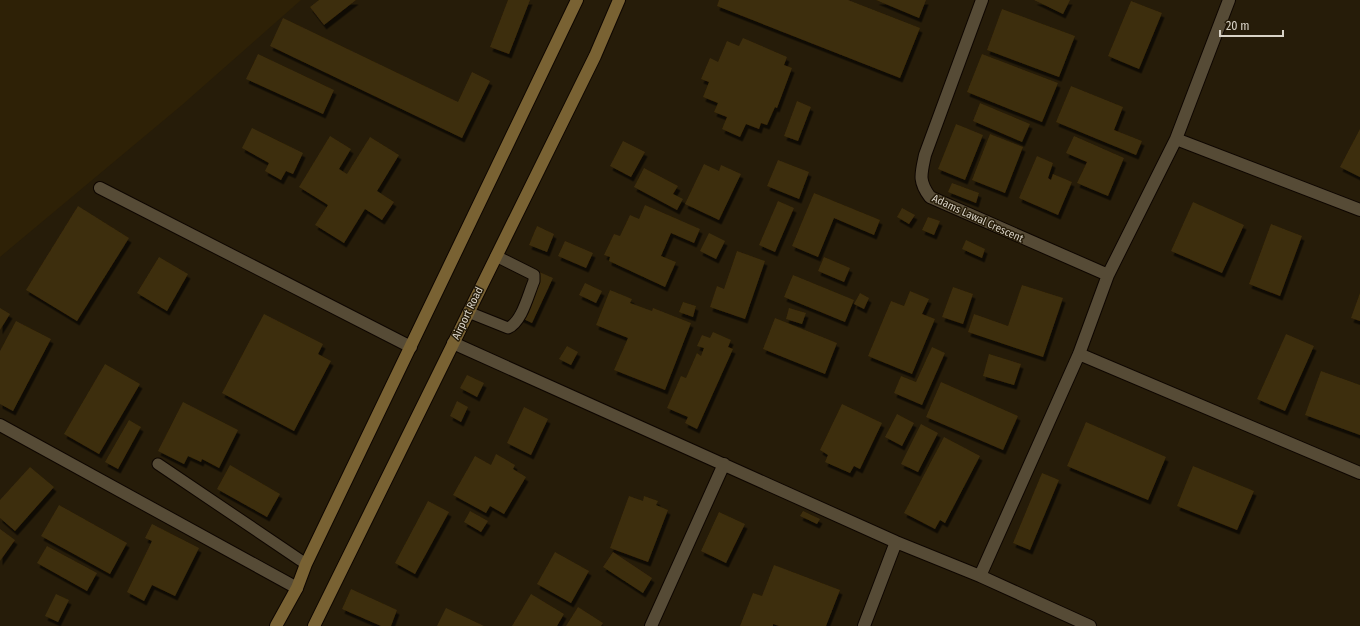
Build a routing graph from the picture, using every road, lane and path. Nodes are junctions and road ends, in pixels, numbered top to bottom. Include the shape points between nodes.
1 (577, 0) edge
2 (619, 0) edge
3 (982, 0) edge
4 (1229, 0) edge
5 (1176, 139) junction
6 (100, 188) dead end
7 (1360, 210) edge
8 (496, 256) junction
9 (1108, 276) junction
10 (468, 312) junction
11 (453, 343) junction
12 (411, 347) junction
13 (1079, 354) junction
14 (0, 425) edge
15 (158, 464) dead end
16 (724, 464) junction
17 (1360, 473) edge
18 (896, 542) junction
19 (306, 564) junction
20 (980, 576) junction
21 (297, 588) junction
22 (276, 626) edge
23 (314, 626) edge
24 (651, 626) edge
25 (864, 626) edge
26 (1090, 626) edge

1 - 12 main road
2 - 8 main road, Airport Road via 595,56
3 - 9 street, Adams Lawal Crescent via 924,155 920,176 923,187 930,197
4 - 5 street
5 - 7 street
5 - 9 street
6 - 12 street
8 - 10 main road, Airport Road
8 - 10 lane via 534,275 534,281 518,319 508,328
9 - 13 street
10 - 11 main road, Airport Road
11 - 16 street
11 - 23 main road, Airport Road
12 - 19 main road
13 - 17 street
13 - 20 street
14 - 21 street
15 - 19 lane
16 - 18 street
16 - 24 street
18 - 20 street
18 - 25 street
19 - 21 main road
20 - 26 street
21 - 22 main road

